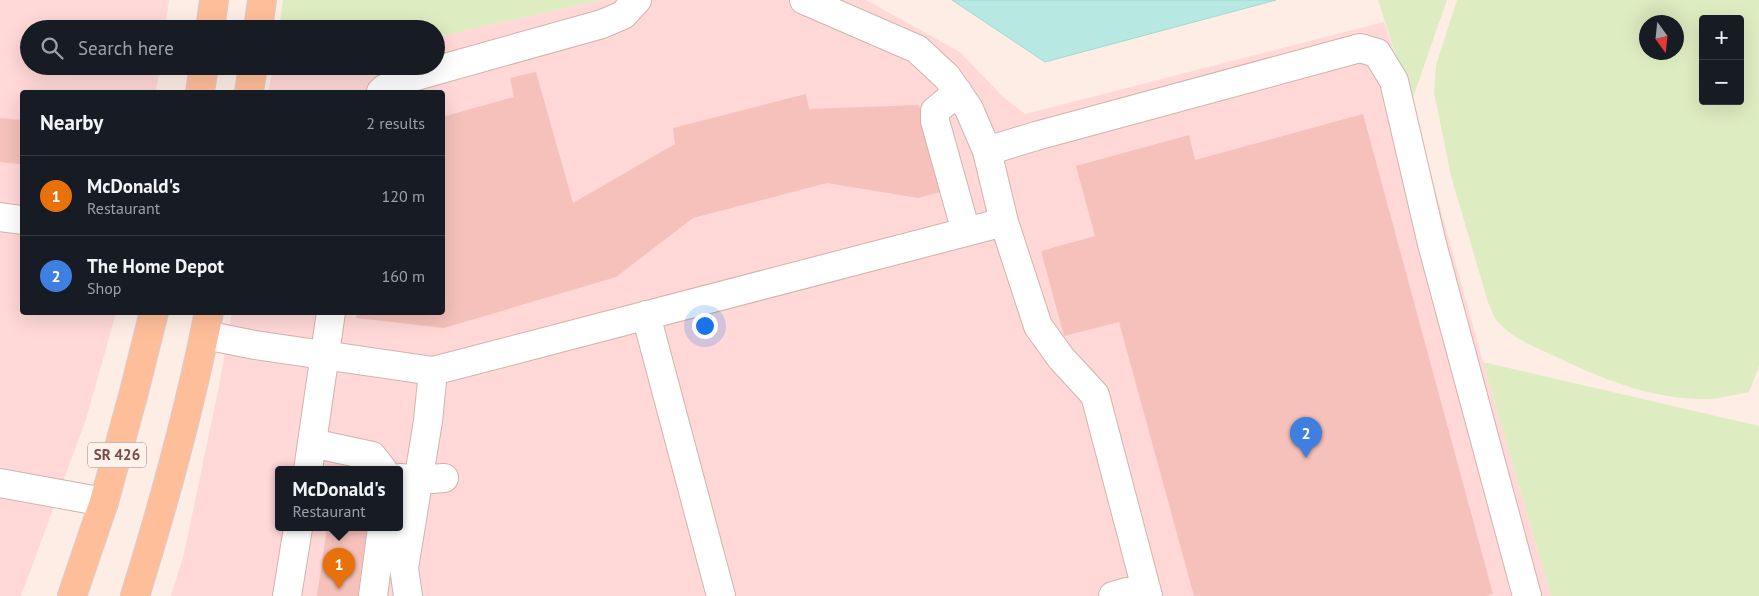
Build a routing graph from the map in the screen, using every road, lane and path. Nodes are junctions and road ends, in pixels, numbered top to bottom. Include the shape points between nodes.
1 (214, 0) edge
2 (262, 0) edge
3 (637, 0) edge
4 (804, 0) edge
5 (211, 20) edge
6 (259, 20) edge
7 (445, 68) edge
8 (203, 75) edge
9 (252, 75) edge
10 (420, 75) edge
11 (200, 90) edge
12 (249, 90) edge
13 (384, 90) edge
14 (958, 92) junction
15 (987, 152) junction
16 (0, 216) edge
17 (20, 220) edge
18 (1004, 222) junction
19 (966, 232) junction
20 (153, 315) edge
21 (331, 315) edge
22 (646, 315) junction
23 (203, 320) edge
24 (324, 355) junction
25 (433, 371) junction
26 (312, 444) junction
27 (309, 466) edge
28 (380, 466) edge
29 (420, 479) edge
30 (0, 483) edge
31 (104, 502) junction
32 (298, 531) edge
33 (382, 531) edge
34 (1146, 592) edge
35 (72, 596) edge
36 (135, 596) edge
37 (287, 596) edge
38 (373, 596) edge
39 (408, 596) edge
40 (721, 596) edge
41 (1113, 596) edge
42 (1527, 596) edge

1 - 5 main road
2 - 6 main road
3 - 7 lane via 623,15 602,24
4 - 14 lane via 917,49
8 - 11 main road
9 - 12 main road
10 - 13 lane
14 - 15 lane via 970,109
14 - 19 lane via 935,111 935,121
15 - 18 lane
15 - 42 lane via 1360,48 1377,53 1394,80 1432,244
16 - 17 lane
18 - 19 lane
18 - 34 lane via 1038,326 1061,358 1095,395
19 - 22 lane
20 - 31 main road, SR 426
21 - 24 lane
22 - 25 lane
22 - 40 lane
23 - 24 lane via 255,345
23 - 36 main road via 186,413
24 - 25 lane
24 - 26 lane
25 - 29 lane
26 - 27 lane
26 - 28 lane via 372,456
29 - 39 lane via 404,568
30 - 31 lane
31 - 35 main road, SR 426
32 - 37 lane
33 - 38 lane
34 - 41 lane

